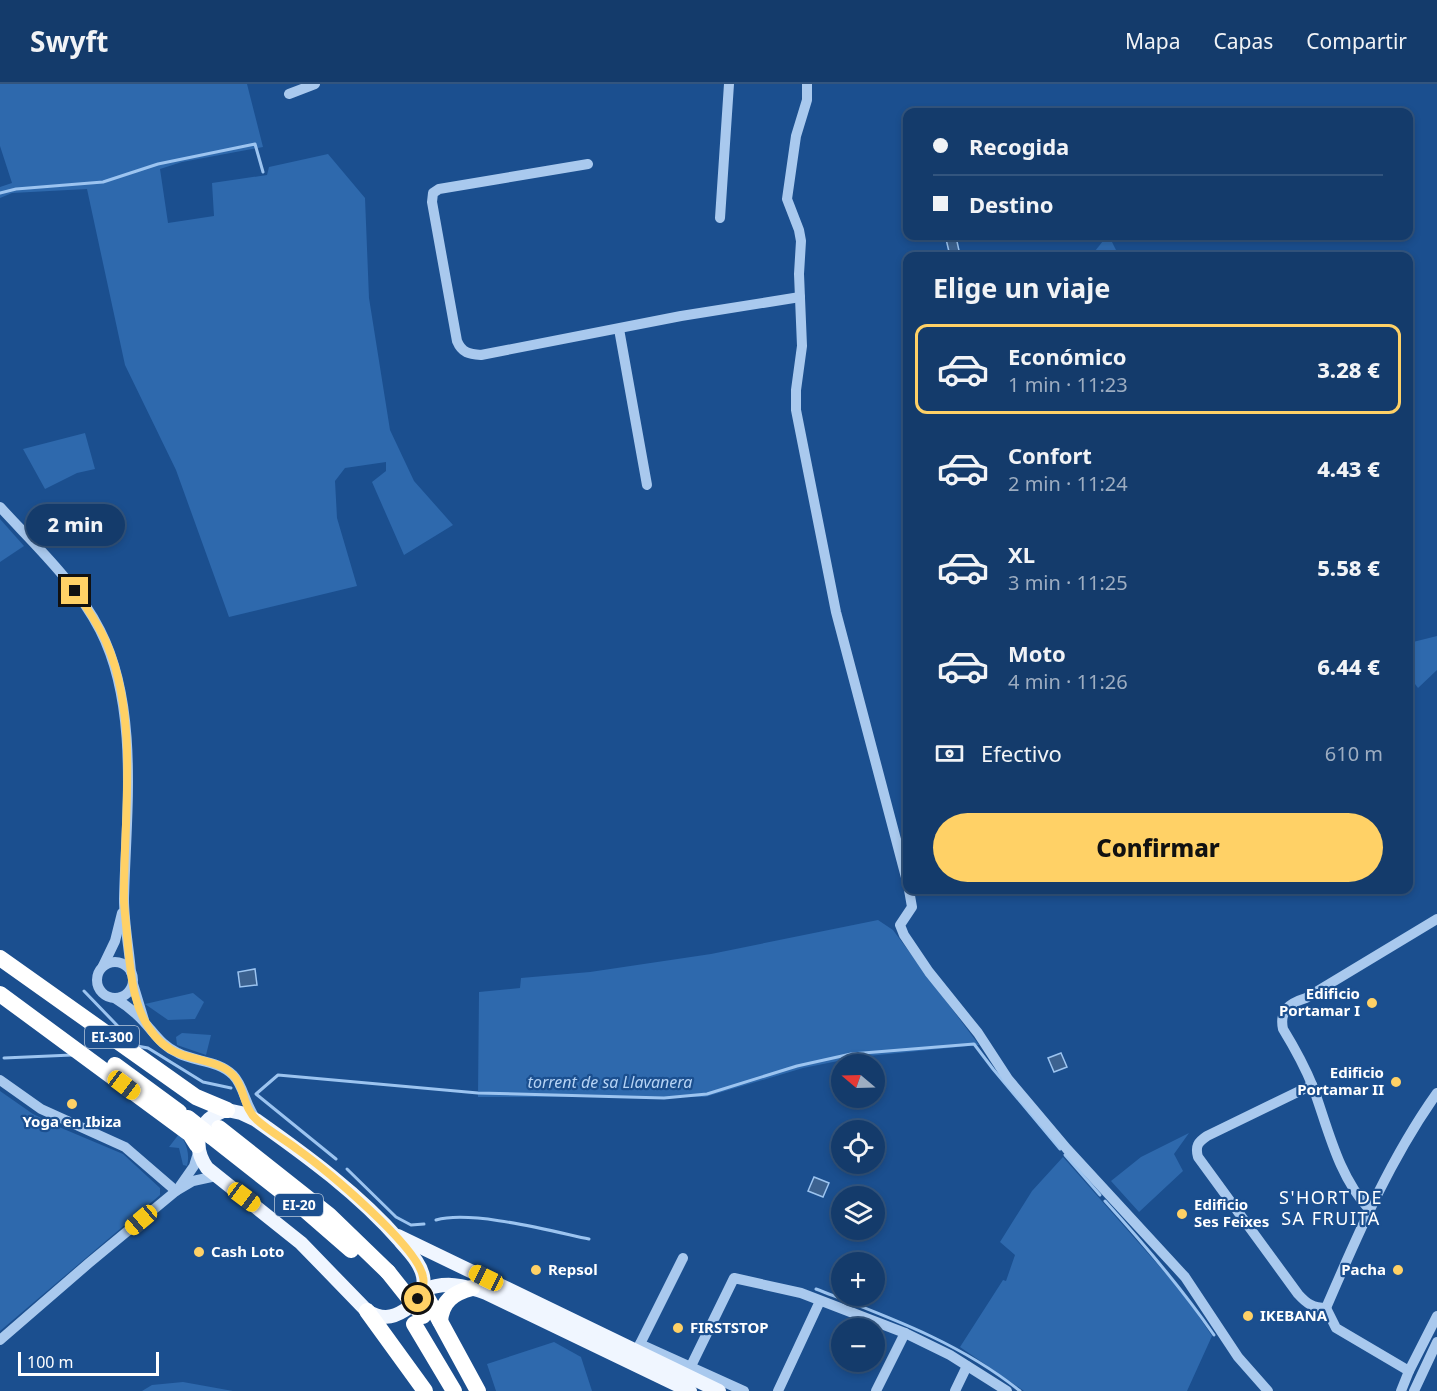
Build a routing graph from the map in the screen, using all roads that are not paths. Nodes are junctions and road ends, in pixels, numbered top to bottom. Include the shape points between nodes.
1 (315, 84) edge
2 (729, 84) edge
3 (807, 84) edge
4 (289, 94) dead end
5 (588, 164) dead end
6 (720, 218) dead end
7 (800, 297) junction
8 (619, 328) junction
9 (647, 485) dead end
10 (0, 507) edge
11 (903, 866) edge
12 (910, 894) edge
13 (124, 901) junction
14 (1437, 919) edge
15 (0, 958) edge
16 (102, 968) junction
17 (0, 969) edge
18 (131, 972) junction
19 (0, 982) edge
20 (133, 984) junction
21 (0, 994) edge
22 (116, 999) junction
23 (145, 1023) junction
24 (0, 1080) edge
25 (1312, 1085) junction
26 (242, 1088) junction
27 (1437, 1093) edge
28 (228, 1110) junction
29 (191, 1114) junction
30 (256, 1119) junction
31 (207, 1141) junction
32 (216, 1176) junction
33 (176, 1191) junction
34 (1369, 1209) junction
35 (394, 1234) junction
36 (683, 1258) dead end
37 (472, 1288) junction
38 (423, 1290) junction
39 (820, 1301) junction
40 (1326, 1308) junction
41 (367, 1311) junction
42 (1437, 1316) edge
43 (418, 1320) junction
44 (440, 1321) junction
45 (1432, 1330) edge
46 (904, 1333) junction
47 (0, 1340) edge
48 (1437, 1342) edge
49 (638, 1347) junction
50 (691, 1366) junction
51 (967, 1366) junction
52 (1409, 1371) junction
53 (425, 1391) edge
54 (454, 1391) edge
55 (466, 1391) edge
56 (478, 1391) edge
57 (690, 1391) edge
58 (719, 1391) edge
59 (744, 1391) edge
60 (778, 1391) edge
61 (876, 1391) edge
62 (955, 1391) edge
63 (1007, 1391) edge
64 (1268, 1391) edge
65 (1401, 1391) edge
66 (1414, 1391) edge

1 - 4 street
2 - 6 street
3 - 7 street via 787,199 799,230
5 - 8 street via 433,193 457,341 465,352 481,355
7 - 8 street
7 - 11 street via 802,346 795,392 799,429 836,612
8 - 9 street
10 - 13 street via 87,607 115,667 126,731
12 - 64 street via 912,907 900,925 929,972 978,1033 1008,1079 1185,1277 1238,1357
13 - 16 street via 115,941
13 - 18 street
14 - 25 street via 1286,1007 1281,1020 1283,1029
15 - 28 highway, EI-300 via 196,1097
16 - 18 street via 115,962
16 - 22 street via 97,977 98,988 105,996
17 - 29 highway, EI-20
18 - 20 street
19 - 29 highway, EI-20
20 - 22 street via 128,993
20 - 23 street
21 - 31 highway, EI-300 via 190,1134
22 - 23 street
23 - 26 street via 164,1044 189,1058 223,1067
24 - 33 street via 41,1109 125,1147
25 - 34 street via 1350,1185
25 - 40 street via 1207,1136 1196,1149 1298,1294 1315,1308
26 - 28 street via 238,1102
26 - 30 street
27 - 34 street
28 - 30 main road, EI-300
28 - 31 main road via 209,1119 200,1132
29 - 31 highway, EI-20, bridge
30 - 35 main road, EI-300 via 332,1176
31 - 32 main road, EI-300 via 207,1168
31 - 33 street
31 - 43 highway, EI-20 via 313,1216 383,1276
32 - 33 street via 193,1181
32 - 41 main road, EI-300 via 301,1243
33 - 47 street
34 - 40 street
35 - 38 main road, EI-300 via 421,1267
35 - 49 main road, EI-300
36 - 49 street
37 - 38 main road via 447,1284
37 - 44 highway via 452,1295 441,1310
37 - 57 main road
38 - 41 main road via 418,1299 397,1315 383,1318
38 - 44 highway
39 - 46 street
39 - 50 street via 734,1278
39 - 60 street
40 - 52 street via 1336,1328
41 - 53 highway
42 - 45 street
43 - 54 highway, EI-20
43 - 55 highway, EI-20
44 - 56 highway
45 - 52 street
46 - 51 street
46 - 61 street
48 - 66 street
49 - 50 street
49 - 58 main road, EI-300
50 - 59 street
51 - 62 street
51 - 63 street
52 - 65 street

